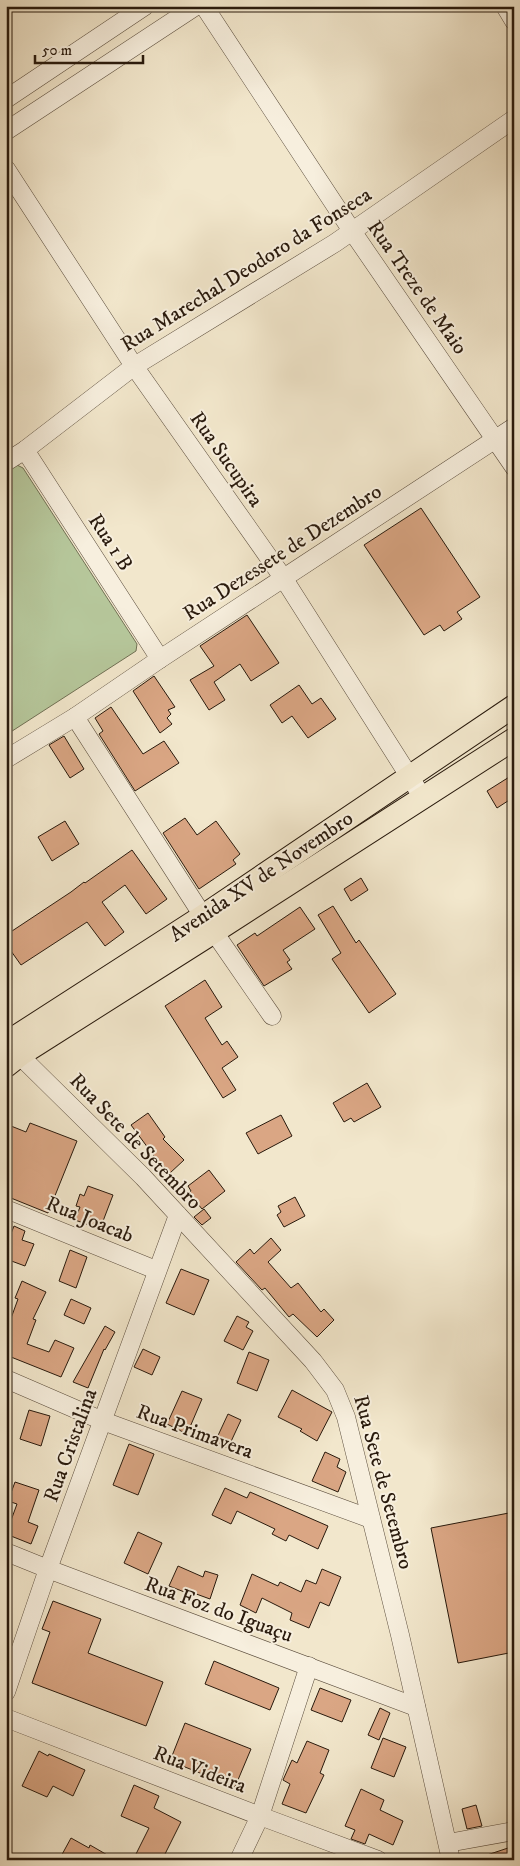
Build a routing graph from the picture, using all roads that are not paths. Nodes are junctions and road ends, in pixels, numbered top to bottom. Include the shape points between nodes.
1 (145, 6) edge
2 (196, 6) edge
3 (204, 6) edge
4 (506, 6) edge
5 (514, 21) edge
6 (6, 99) edge
7 (514, 119) edge
8 (6, 131) edge
9 (6, 169) edge
10 (352, 231) junction
11 (134, 366) junction
12 (514, 427) edge
13 (496, 439) junction
14 (25, 450) junction
15 (6, 462) edge
16 (514, 467) edge
17 (284, 579) junction
18 (160, 659) junction
19 (514, 706) edge
20 (75, 717) junction
21 (514, 739) edge
22 (6, 759) edge
23 (410, 775) junction
24 (423, 798) junction
25 (209, 924) junction
26 (272, 1016) dead end
27 (9, 1050) edge
28 (6, 1209) edge
29 (178, 1215) junction
30 (156, 1270) junction
31 (6, 1379) edge
32 (103, 1422) junction
33 (371, 1519) junction
34 (6, 1552) edge
35 (48, 1569) junction
36 (309, 1666) junction
37 (6, 1692) edge
38 (416, 1708) junction
39 (6, 1718) edge
40 (260, 1816) junction
41 (514, 1831) edge
42 (449, 1851) edge
43 (239, 1860) edge
44 (378, 1860) edge

1 - 6 street
2 - 8 street
3 - 10 street, Rua Treze de Maio
4 - 5 street
7 - 10 street, Rua Marechal Deodoro da Fonseca
9 - 11 street, Rua Sucupira
10 - 11 street, Rua Marechal Deodoro da Fonseca
10 - 13 street, Rua Treze de Maio
11 - 14 street, Rua Marechal Deodoro da Fonseca
11 - 17 street, Rua Sucupira
12 - 13 street, Rua Dezessete de Dezembro
13 - 16 street, Rua Treze de Maio
13 - 17 street, Rua Dezessete de Dezembro
14 - 15 street, Rua Marechal Deodoro da Fonseca
14 - 18 street, Rua 1 B
17 - 18 street, Rua Dezessete de Dezembro
17 - 23 street, Rua Sucupira
18 - 20 street, Rua Dezessete de Dezembro
19 - 23 main road, Avenida XV de Novembro
20 - 22 street, Rua Dezessete de Dezembro
20 - 25 street
21 - 24 main road, Avenida XV de Novembro
23 - 24 street, Rua Sucupira
23 - 25 main road, Avenida XV de Novembro
24 - 25 main road, Avenida XV de Novembro
25 - 26 street
25 - 27 main road, Avenida XV de Novembro
27 - 29 street, Rua Sete de Setembro via 143,1177
28 - 30 street, Rua Joacab
29 - 30 street, Rua Cristalina
29 - 33 street, Rua Sete de Setembro via 313,1361 335,1390 346,1417
30 - 32 street, Rua Cristalina
31 - 32 street, Rua Primavera
32 - 33 street, Rua Primavera
32 - 35 street, Rua Cristalina
33 - 38 street, Rua Sete de Setembro
34 - 35 street, Rua Foz do Iguaçu
35 - 36 street, Rua Foz do Iguaçu
35 - 37 street, Rua Cristalina
36 - 38 street, Rua Foz do Iguaçu
36 - 40 street
38 - 42 street, Rua Sete de Setembro
39 - 40 street, Rua Videira
40 - 43 street
40 - 44 street, Rua Videira
41 - 42 street

